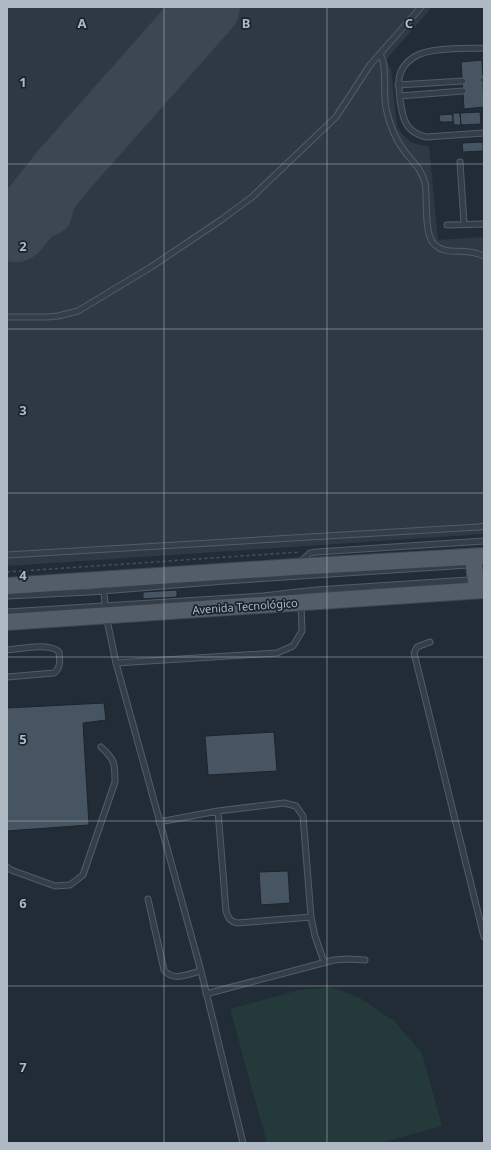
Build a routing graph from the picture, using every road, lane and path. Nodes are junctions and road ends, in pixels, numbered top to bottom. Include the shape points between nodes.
1 (421, 7) edge
2 (484, 48) edge
3 (378, 56) junction
4 (463, 81) dead end
5 (398, 85) junction
6 (463, 91) dead end
7 (400, 96) junction
8 (484, 133) edge
9 (460, 162) dead end
10 (464, 224) junction
11 (484, 224) edge
12 (447, 225) dead end
13 (484, 256) edge
14 (7, 316) edge
15 (484, 526) edge
16 (484, 541) edge
17 (310, 553) junction
18 (7, 555) edge
19 (294, 567) junction
20 (7, 572) edge
21 (479, 573) edge
22 (103, 585) junction
23 (7, 586) edge
24 (7, 596) edge
25 (301, 602) junction
26 (106, 611) junction
27 (7, 612) edge
28 (7, 622) edge
29 (430, 642) dead end
30 (7, 650) edge
31 (116, 663) junction
32 (7, 677) edge
33 (101, 747) dead end
34 (218, 810) junction
35 (159, 822) junction
36 (7, 867) edge
37 (148, 899) dead end
38 (311, 917) junction
39 (484, 937) edge
40 (365, 960) dead end
41 (324, 962) junction
42 (200, 971) junction
43 (206, 994) junction
44 (243, 1143) edge

1 - 3 lane
2 - 5 lane via 429,51 419,54 400,72
3 - 13 lane via 381,56 383,63 388,118 400,144 420,172 427,191 428,232 433,243 440,249 452,252 469,251
3 - 14 lane via 336,117 252,197 221,220 78,311 47,317
4 - 5 lane
5 - 7 lane
6 - 7 lane
7 - 8 lane via 405,123 418,135 426,137
9 - 10 lane
10 - 11 lane
10 - 12 lane
15 - 18 lane
16 - 17 lane
17 - 19 lane
17 - 20 path
19 - 21 main road
19 - 22 main road
21 - 22 lane
21 - 25 main road, Avenida Tecnológico
21 - 26 lane
22 - 23 main road
22 - 24 lane
22 - 26 lane
25 - 26 main road, Avenida Tecnológico
25 - 31 lane via 302,631 293,646 277,653
26 - 27 lane
26 - 28 main road, Avenida Tecnológico
26 - 31 lane
29 - 39 lane via 417,647 414,653
30 - 32 lane via 54,648 59,652 60,664 54,673
31 - 35 lane
33 - 36 lane via 112,757 115,782 83,875 70,885 55,886
34 - 35 lane
34 - 38 lane via 284,803 296,806 303,816
34 - 38 lane via 228,918 237,923
35 - 42 lane
37 - 42 lane via 164,970 172,977
38 - 41 lane
40 - 41 lane
41 - 43 lane
42 - 43 lane
43 - 44 lane

